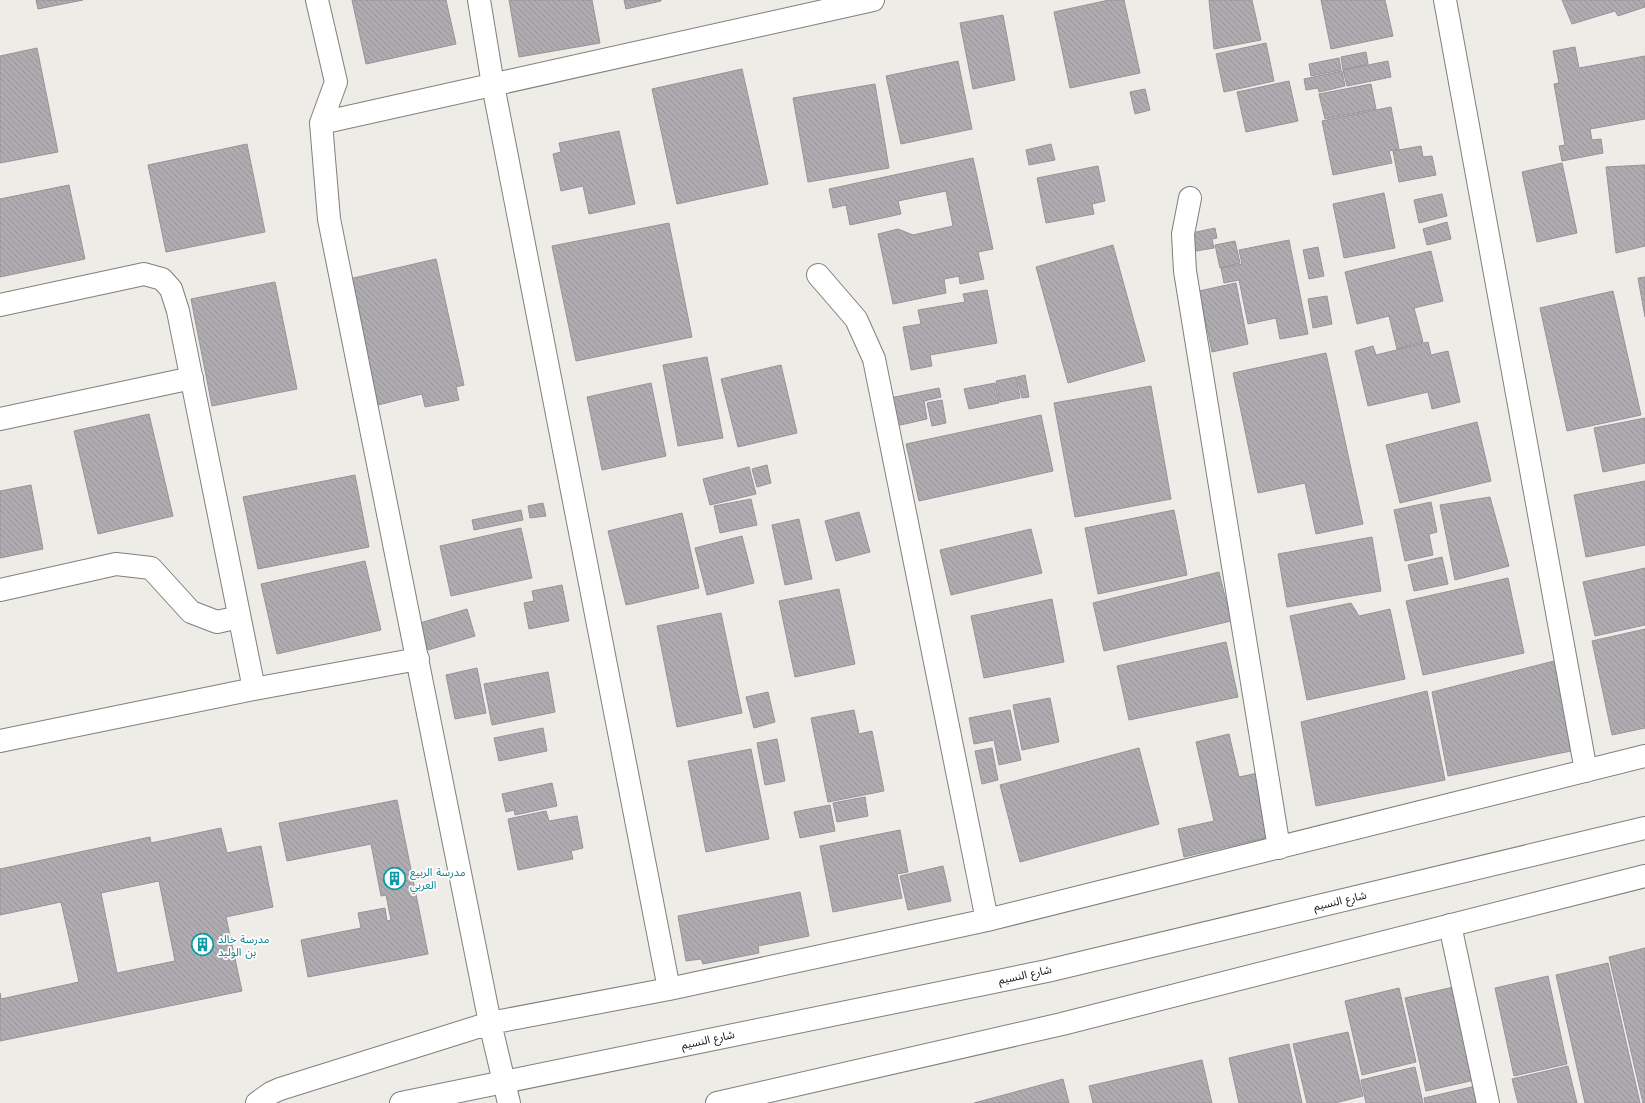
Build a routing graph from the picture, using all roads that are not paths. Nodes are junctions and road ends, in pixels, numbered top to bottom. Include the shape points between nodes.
1 (317, 0) edge
2 (479, 0) edge
3 (873, 0) edge
4 (1445, 0) edge
5 (493, 84) junction
6 (321, 123) junction
7 (1190, 198) dead end
8 (818, 275) dead end
9 (0, 305) edge
10 (192, 378) junction
11 (0, 419) edge
12 (0, 590) edge
13 (239, 618) junction
14 (418, 659) junction
15 (254, 689) junction
16 (0, 741) edge
17 (1645, 756) edge
18 (1586, 771) junction
19 (1645, 828) edge
20 (1279, 848) junction
21 (1645, 876) edge
22 (987, 920) junction
23 (1450, 925) junction
24 (669, 989) junction
25 (490, 1024) junction
26 (507, 1093) edge
27 (257, 1103) edge
28 (401, 1103) edge
29 (717, 1103) edge
30 (1488, 1103) edge

1 - 6 street via 336,82
2 - 5 street
3 - 5 street
4 - 18 street
5 - 6 street
5 - 24 street
6 - 14 street via 329,219
7 - 20 street via 1183,234 1185,271
8 - 22 street via 856,319 874,360
9 - 10 street via 144,274 162,280 172,289
10 - 11 street
10 - 13 street
12 - 13 street via 116,564 151,568 191,612 217,622
13 - 15 street
14 - 15 street
14 - 25 street
15 - 16 street
17 - 18 street
18 - 20 street
19 - 26 street, شارع النسيم via 1048,971
20 - 22 street
21 - 23 street
22 - 24 street
23 - 29 street via 1062,1024
23 - 30 street
24 - 25 street
25 - 26 street
25 - 27 street via 280,1089
26 - 28 street, شارع النسيم

